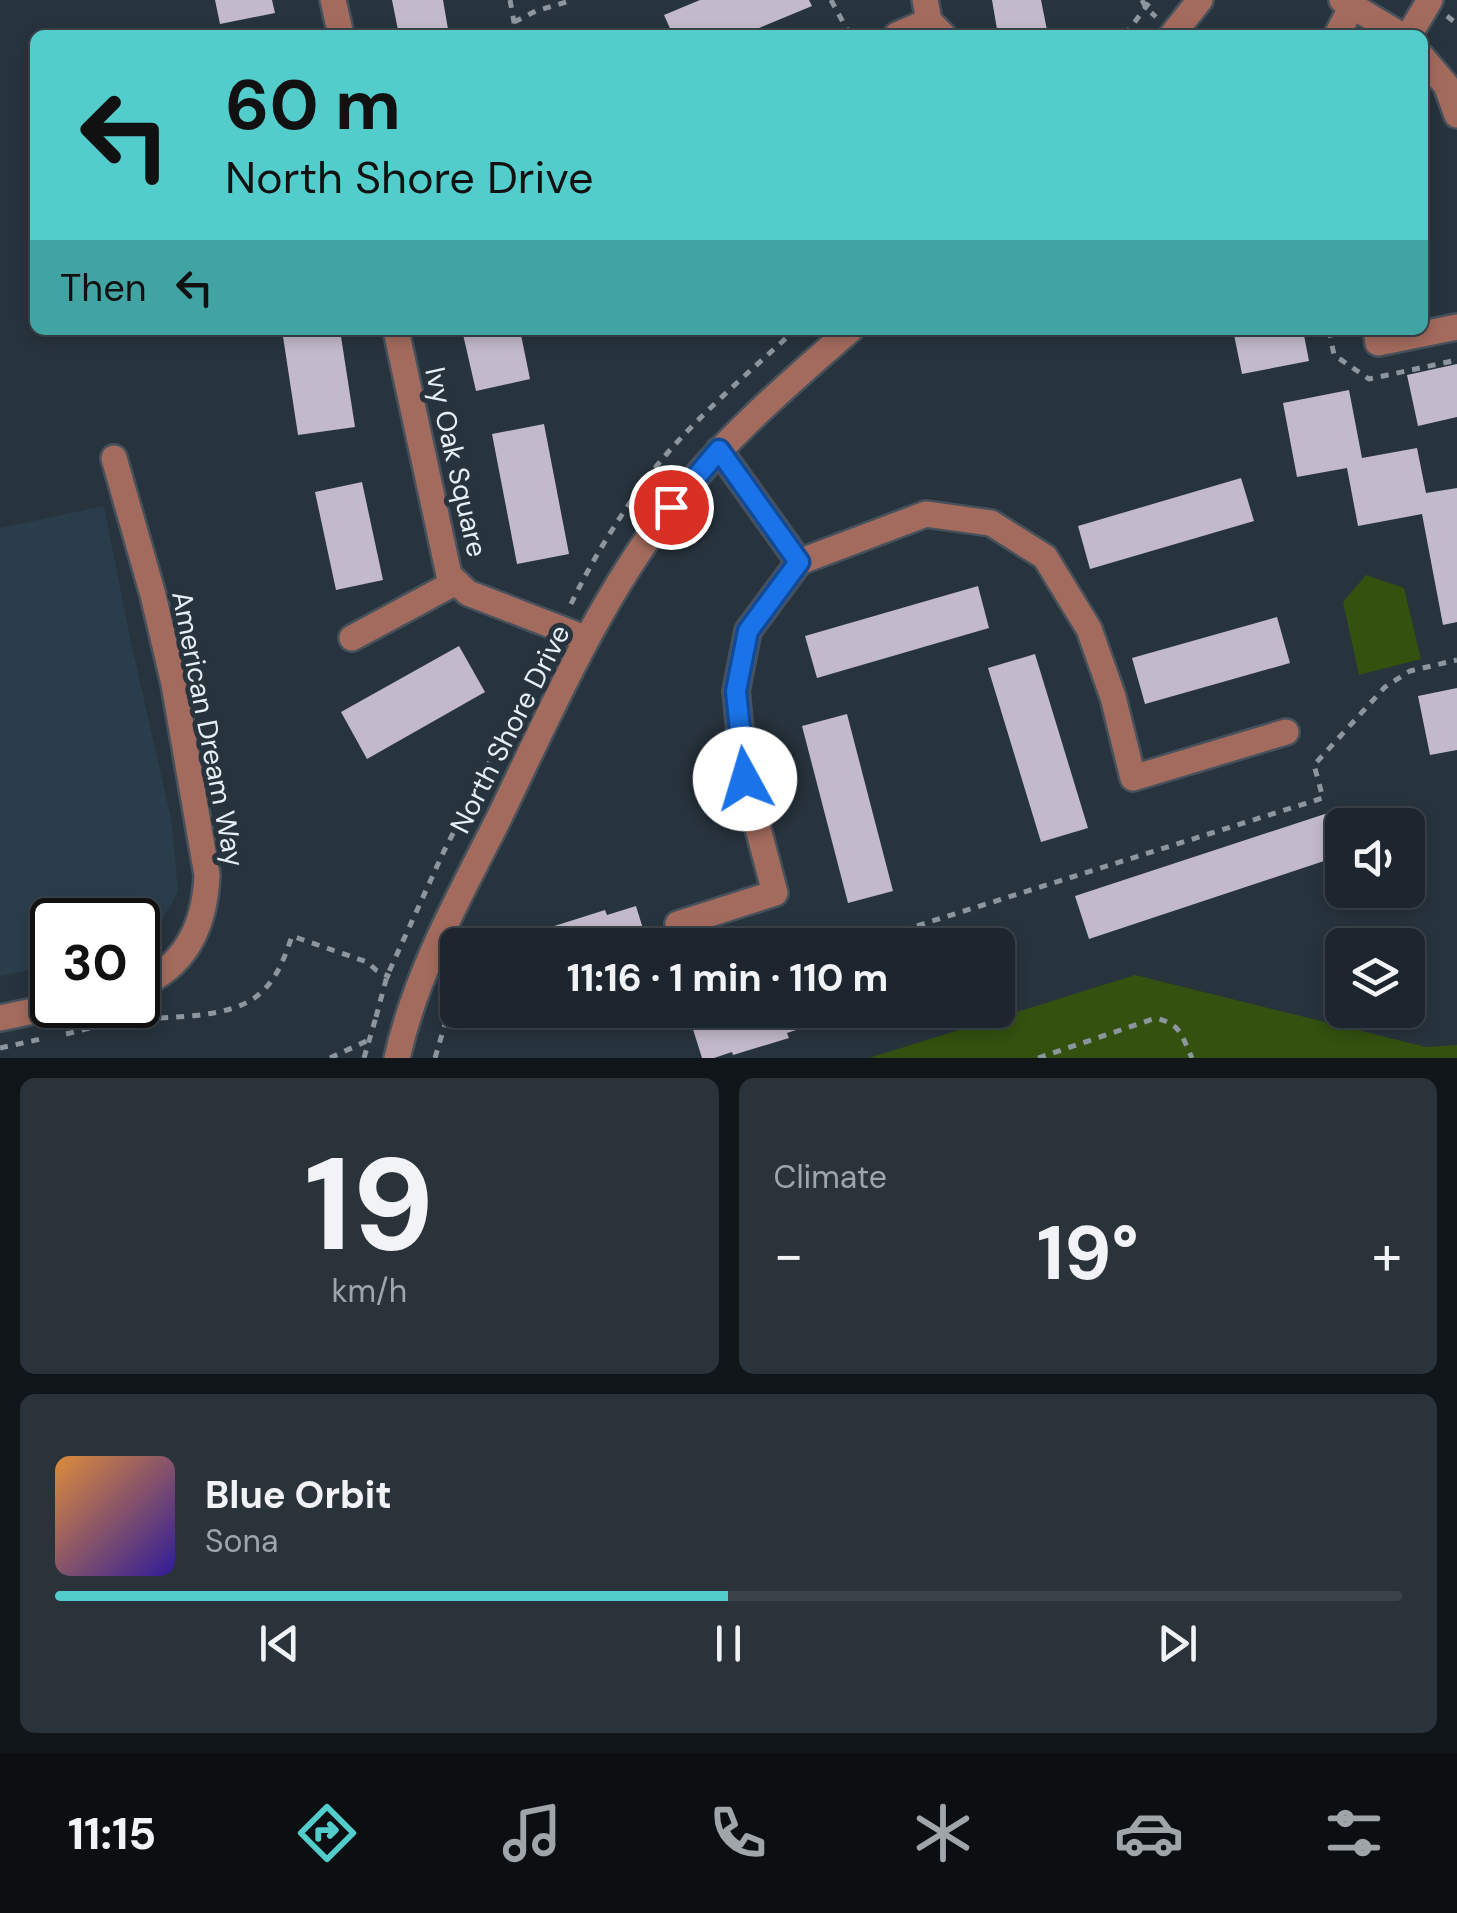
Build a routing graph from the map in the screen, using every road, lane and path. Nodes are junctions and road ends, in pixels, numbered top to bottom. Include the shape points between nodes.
1 (334, 0) edge
2 (510, 0) edge
3 (574, 0) edge
4 (830, 0) edge
5 (1151, 0) edge
6 (1200, 0) edge
7 (1430, 0) edge
8 (1347, 3) edge
9 (932, 19) edge
10 (514, 22) junction
11 (340, 30) edge
12 (513, 30) edge
13 (847, 30) edge
14 (908, 30) edge
15 (1129, 30) edge
16 (1176, 30) edge
17 (1339, 30) edge
18 (1393, 30) edge
19 (1412, 30) edge
20 (1428, 64) edge
21 (1457, 115) edge
22 (1457, 327) edge
23 (1428, 333) edge
24 (397, 335) edge
25 (844, 335) edge
26 (1377, 335) edge
27 (1418, 335) edge
28 (719, 450) junction
29 (114, 458) dead end
30 (799, 562) junction
31 (456, 582) junction
32 (352, 638) dead end
33 (587, 639) junction
34 (1457, 660) edge
35 (1286, 732) dead end
36 (678, 924) dead end
37 (910, 928) edge
38 (160, 975) edge
39 (387, 976) junction
40 (418, 990) junction
41 (440, 999) edge
42 (30, 1012) edge
43 (0, 1018) edge
44 (376, 1021) junction
45 (446, 1028) edge
46 (0, 1048) edge
47 (330, 1058) edge
48 (364, 1058) edge
49 (397, 1058) edge
50 (435, 1058) edge
51 (1038, 1058) edge
52 (1192, 1058) edge

1 - 11 street
2 - 10 path
3 - 10 path
4 - 13 path
5 - 15 path
6 - 16 street
7 - 19 street
8 - 17 street
8 - 18 street
9 - 14 street
10 - 12 path
20 - 21 street via 1446,84
22 - 23 street
24 - 31 street, Ivy Oak Square via 449,575
25 - 28 street, North Shore Drive
26 - 27 street via 1378,343
28 - 30 street
28 - 33 street, North Shore Drive via 628,568
29 - 38 street, American Dream Way via 170,666 207,875 196,932
30 - 35 street via 926,514 991,523 1045,557 1089,629 1133,778
30 - 36 street via 748,631 736,691 745,779 775,893
31 - 32 street
31 - 33 street, Ivy Oak Square via 468,594
33 - 40 street, North Shore Drive
34 - 37 path via 1410,671 1385,686 1314,765 1323,798
39 - 40 path
39 - 44 path
39 - 46 path via 367,962 292,936 279,972 234,1008 122,1021
40 - 41 path
40 - 49 street, North Shore Drive
42 - 43 street
44 - 47 path via 372,1040
44 - 48 path, bridge
45 - 50 path
51 - 52 path via 1156,1018 1172,1022

